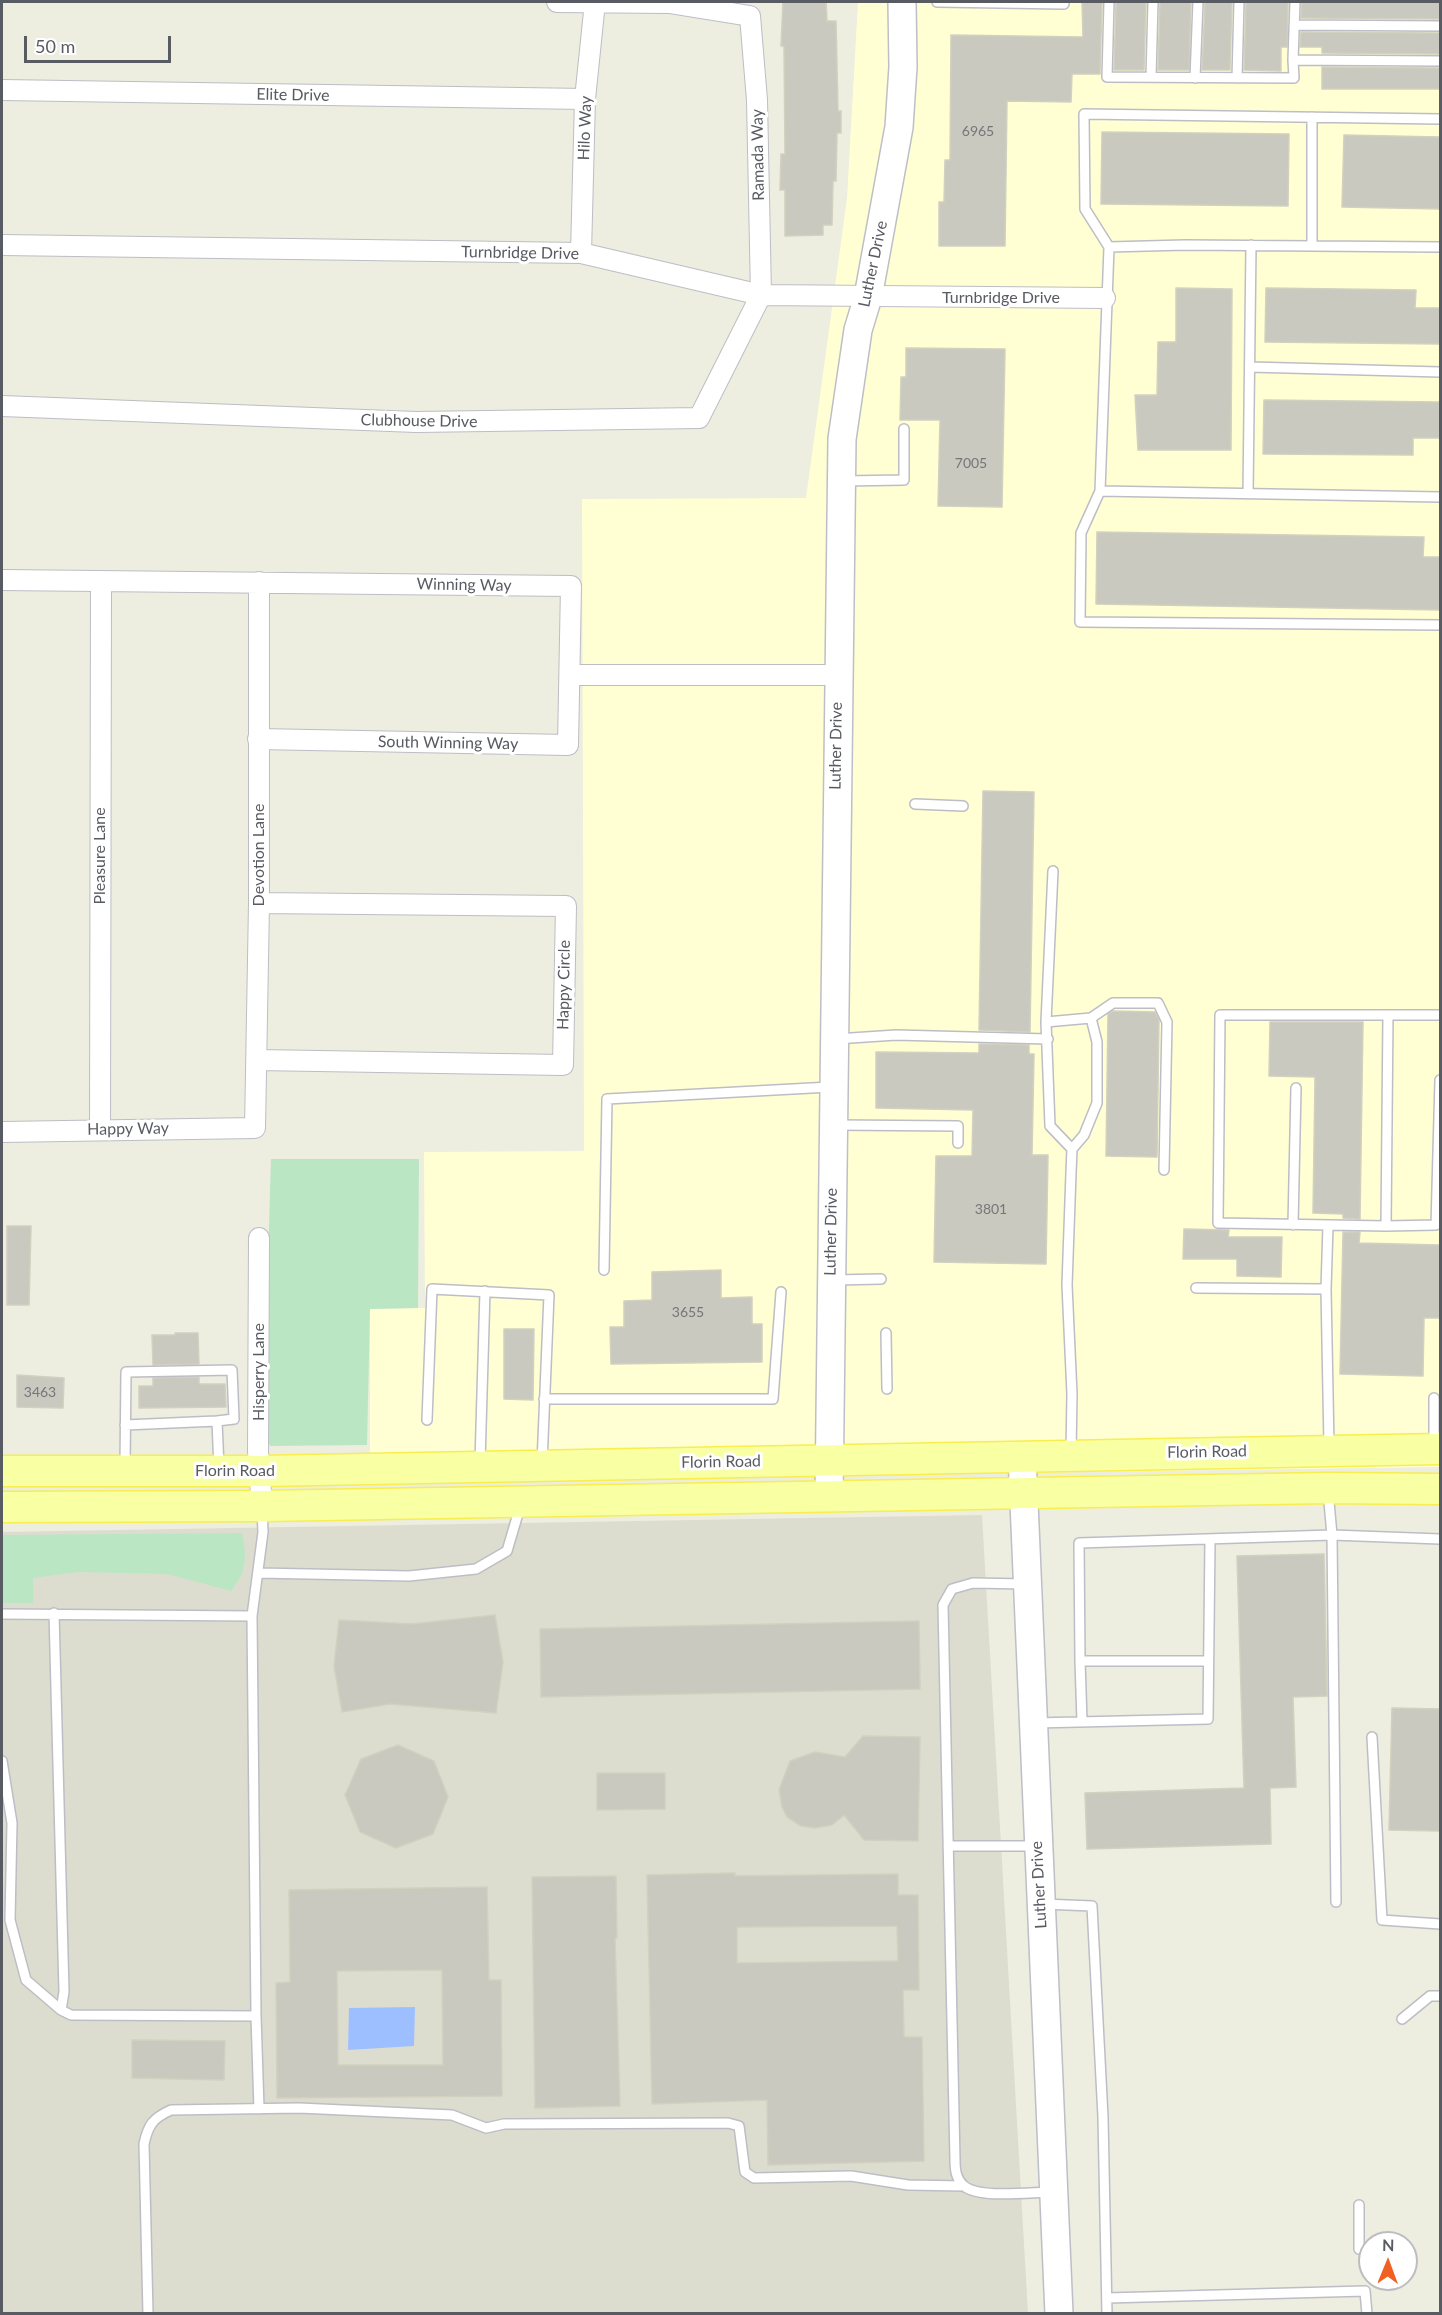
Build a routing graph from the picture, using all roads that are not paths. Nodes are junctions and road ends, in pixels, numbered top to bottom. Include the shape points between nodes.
1 (557, 2) edge
2 (595, 2) edge
3 (902, 2) edge
4 (937, 2) edge
5 (1109, 2) edge
6 (1153, 2) edge
7 (1198, 2) edge
8 (1239, 2) edge
9 (1295, 2) edge
10 (1064, 4) dead end
11 (1294, 25) junction
12 (1440, 26) edge
13 (1293, 60) junction
14 (1440, 61) edge
15 (1152, 77) junction
16 (1196, 78) junction
17 (1237, 78) junction
18 (2, 90) edge
19 (585, 99) junction
20 (1312, 117) junction
21 (1440, 118) edge
22 (2, 245) edge
23 (1251, 245) junction
24 (1312, 246) junction
25 (1109, 247) junction
26 (1440, 247) edge
27 (581, 253) junction
28 (761, 295) junction
29 (868, 297) junction
30 (1106, 298) junction
31 (1250, 367) junction
32 (1440, 372) edge
33 (2, 406) edge
34 (904, 429) dead end
35 (840, 481) junction
36 (1100, 491) junction
37 (1248, 494) junction
38 (1440, 497) edge
39 (2, 580) edge
40 (101, 582) junction
41 (259, 582) junction
42 (1440, 625) edge
43 (570, 675) junction
44 (837, 675) junction
45 (258, 739) junction
46 (915, 804) dead end
47 (963, 806) dead end
48 (1053, 871) dead end
49 (259, 903) junction
50 (1388, 1015) junction
51 (1440, 1016) edge
52 (1091, 1018) junction
53 (1046, 1022) junction
54 (1048, 1039) junction
55 (833, 1040) junction
56 (257, 1060) junction
57 (1440, 1080) edge
58 (833, 1087) junction
59 (1296, 1088) dead end
60 (832, 1125) junction
61 (255, 1128) joint
62 (100, 1129) junction
63 (2, 1132) edge
64 (958, 1143) dead end
65 (1072, 1149) junction
66 (1164, 1170) dead end
67 (1293, 1225) junction
68 (1328, 1226) junction
69 (1386, 1226) junction
70 (259, 1238) dead end
71 (604, 1270) dead end
72 (881, 1279) dead end
73 (831, 1280) junction
74 (1196, 1288) dead end
75 (1326, 1289) junction
76 (485, 1291) junction
77 (781, 1292) dead end
78 (886, 1333) dead end
79 (887, 1389) dead end
80 (544, 1398) junction
81 (1434, 1398) dead end
82 (427, 1420) dead end
83 (217, 1421) junction
84 (125, 1425) junction
85 (1329, 1449) junction
86 (1437, 1449) edge
87 (1071, 1455) junction
88 (1022, 1456) junction
89 (829, 1459) junction
90 (542, 1466) junction
91 (480, 1467) junction
92 (2, 1471) edge
93 (125, 1471) junction
94 (219, 1471) junction
95 (261, 1471) junction
96 (1328, 1488) junction
97 (1440, 1489) edge
98 (1025, 1495) junction
99 (829, 1497) junction
100 (522, 1502) junction
101 (262, 1506) junction
102 (2, 1507) edge
103 (1332, 1535) junction
104 (1440, 1539) edge
105 (1210, 1540) junction
106 (258, 1573) junction
107 (1027, 1584) junction
108 (54, 1613) junction
109 (2, 1614) edge
110 (252, 1617) junction
111 (1080, 1661) junction
112 (1207, 1661) junction
113 (1082, 1721) junction
114 (1032, 1723) junction
115 (1372, 1737) dead end
116 (2, 1761) edge
117 (948, 1846) junction
118 (1038, 1846) junction
119 (1336, 1902) dead end
120 (1040, 1904) junction
121 (1440, 1924) edge
122 (1440, 1996) edge
123 (61, 2010) junction
124 (256, 2016) junction
125 (1402, 2019) dead end
126 (259, 2109) junction
127 (964, 2186) junction
128 (1053, 2192) junction
129 (1359, 2205) dead end
130 (1359, 2231) edge
131 (1107, 2298) junction
132 (148, 2313) edge
133 (1059, 2313) edge
134 (1107, 2313) edge
135 (1367, 2313) edge

1 - 2 street
2 - 19 street, Hilo Way
2 - 28 street, Ramada Way via 669,3 750,16 757,100
3 - 29 street, Luther Drive via 899,127
4 - 10 lane
5 - 15 lane via 1107,77
6 - 15 lane
7 - 16 lane
8 - 17 lane
9 - 11 lane
11 - 12 lane
11 - 13 lane
13 - 14 lane
13 - 17 lane via 1294,78
15 - 16 lane
16 - 17 lane
18 - 19 street, Elite Drive
19 - 27 street, Hilo Way
20 - 21 lane
20 - 24 lane
20 - 25 lane via 1084,114 1085,209
22 - 27 street, Turnbridge Drive
23 - 24 lane
23 - 25 lane
23 - 31 lane
24 - 26 lane
25 - 30 lane
27 - 28 street, Turnbridge Drive
28 - 29 street, Turnbridge Drive
28 - 33 street, Clubhouse Drive via 699,418 416,422
29 - 30 street, Turnbridge Drive
29 - 35 street, Luther Drive via 848,390
30 - 36 lane
31 - 32 lane
31 - 37 lane
34 - 35 lane via 904,480
35 - 44 street, Luther Drive
36 - 37 lane
36 - 42 lane via 1081,533 1080,622
37 - 38 lane
39 - 40 street, Winning Way
40 - 41 street, Winning Way
40 - 62 street, Pleasure Lane
41 - 43 street, Winning Way via 571,586
41 - 45 street, Devotion Lane
43 - 44 street
43 - 45 street, South Winning Way via 568,745
44 - 55 street, Luther Drive
45 - 49 street, Devotion Lane
46 - 47 lane
48 - 53 lane
49 - 56 street, Devotion Lane
49 - 56 street, Happy Circle via 566,906 563,1065
50 - 51 lane
50 - 67 lane via 1220,1015 1218,1224
50 - 69 lane
52 - 53 lane
52 - 65 lane via 1097,1042 1097,1103 1084,1135
52 - 66 lane via 1113,1003 1158,1003 1167,1022
53 - 54 lane
54 - 55 lane via 897,1035
54 - 65 lane via 1050,1126
55 - 58 street, Luther Drive
56 - 61 street, Devotion Lane
57 - 69 lane via 1436,1225
58 - 60 street, Luther Drive
58 - 71 lane via 607,1099
59 - 67 lane
60 - 64 lane via 958,1126
60 - 73 street, Luther Drive
61 - 62 street, Happy Way
62 - 63 street, Happy Way
65 - 87 lane via 1067,1285
67 - 68 lane
68 - 69 lane
68 - 75 lane
70 - 95 street, Hisperry Lane
72 - 73 lane
73 - 89 street, Luther Drive
74 - 75 lane
75 - 85 lane
76 - 80 lane via 549,1295
76 - 82 lane via 432,1289
76 - 91 lane
77 - 80 lane via 773,1399
78 - 79 lane
80 - 90 lane
81 - 86 lane
83 - 84 lane
83 - 84 lane via 234,1419 232,1370 126,1372
83 - 94 lane
84 - 93 lane
85 - 86 main road, Florin Road
85 - 87 main road, Florin Road
87 - 88 main road, Florin Road
88 - 89 main road, Florin Road
88 - 98 street, Luther Drive
89 - 90 main road, Florin Road
89 - 99 street, Luther Drive
90 - 91 main road, Florin Road
91 - 95 main road, Florin Road
92 - 93 main road, Florin Road
93 - 94 main road, Florin Road
94 - 95 main road, Florin Road
95 - 101 street, Hisperry Lane
96 - 97 main road
96 - 98 main road
96 - 103 lane
98 - 99 main road
98 - 107 street, Luther Drive
99 - 100 main road
100 - 101 main road
100 - 106 lane via 507,1551 476,1569 409,1576
101 - 102 main road
101 - 106 lane
103 - 104 lane
103 - 105 lane
103 - 119 lane
105 - 111 lane via 1079,1543
105 - 112 lane
106 - 110 lane
107 - 114 street, Luther Drive
107 - 117 lane via 972,1583 952,1589 943,1605
108 - 109 lane
108 - 110 lane
108 - 123 lane via 64,1992
110 - 124 lane
111 - 112 lane
111 - 113 lane
112 - 113 lane via 1208,1719
113 - 114 lane
114 - 118 street, Luther Drive
115 - 121 lane via 1382,1920
116 - 123 lane via 12,1823 10,1920 26,1980
117 - 118 lane
117 - 127 lane via 955,2160 956,2174
118 - 120 street, Luther Drive
120 - 128 street, Luther Drive
120 - 131 lane via 1092,1906
122 - 125 lane via 1430,1996
123 - 124 lane via 71,2015 115,2017
124 - 126 lane
126 - 127 lane via 452,2115 486,2128 728,2123 739,2126 742,2132 745,2172 754,2178 851,2176 908,2185
126 - 132 lane via 171,2110 157,2116 147,2127 144,2144
127 - 128 lane via 976,2193
128 - 133 street, Luther Drive
129 - 130 lane
131 - 134 lane
131 - 135 lane via 1365,2291

